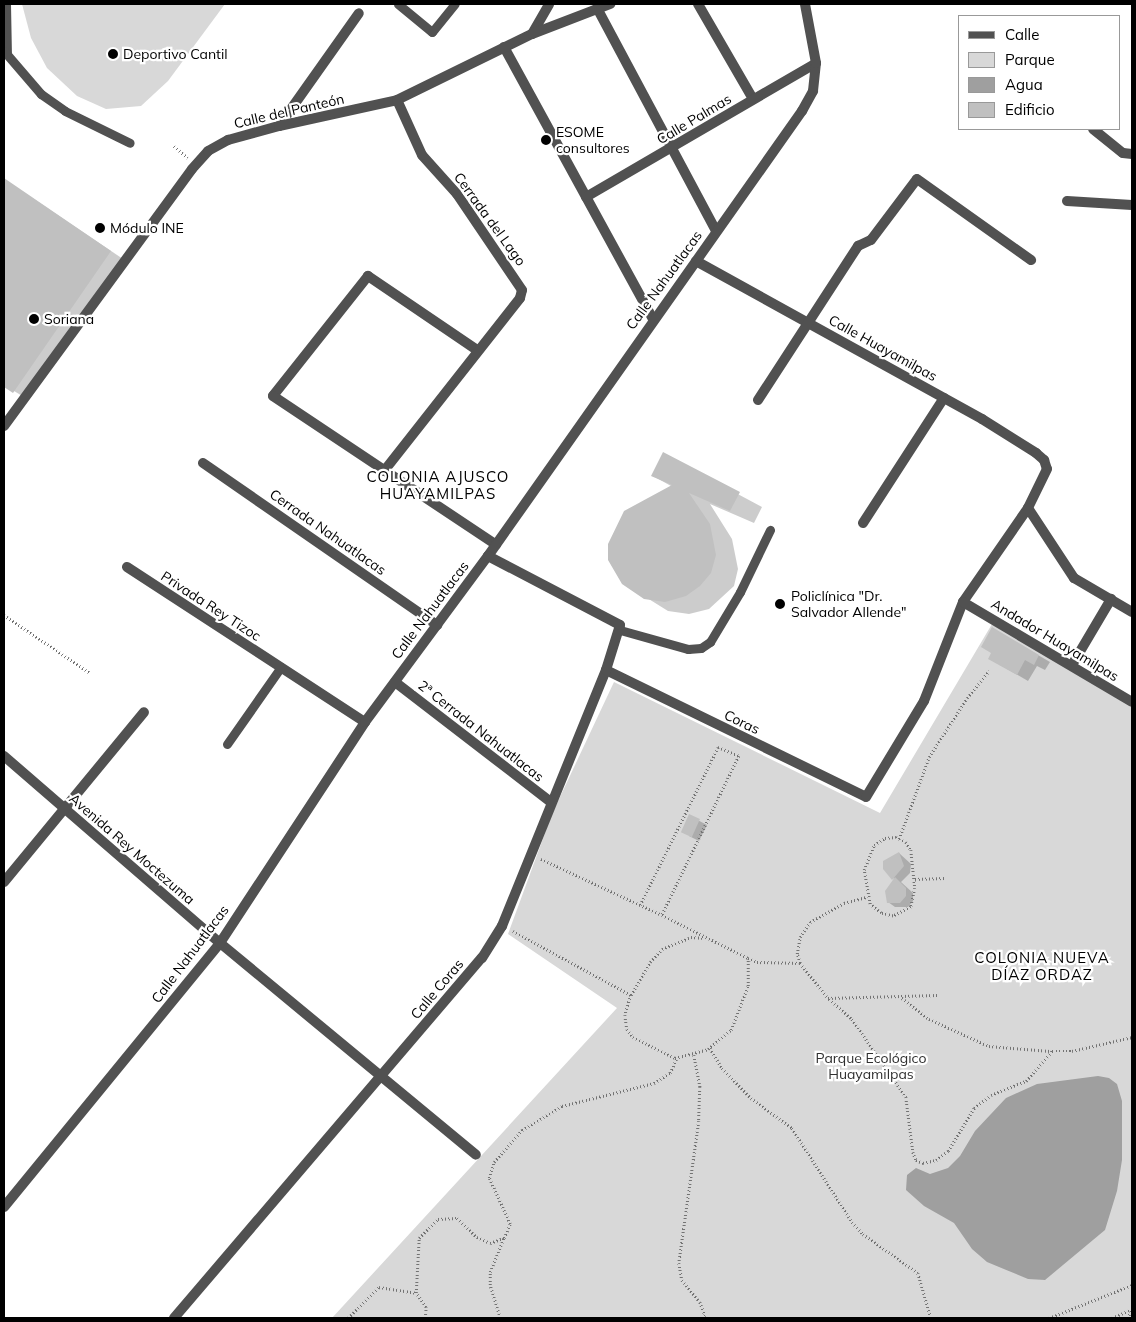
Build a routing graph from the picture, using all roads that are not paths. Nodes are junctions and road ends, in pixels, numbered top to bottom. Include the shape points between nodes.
1 (6, 4) edge
2 (398, 4) edge
3 (455, 4) edge
4 (549, 4) edge
5 (610, 4) edge
6 (698, 4) edge
7 (805, 4) edge
8 (597, 8) junction
9 (359, 13) dead end
10 (532, 34) junction
11 (504, 47) junction
12 (5, 52) edge
13 (816, 63) junction
14 (753, 99) junction
15 (397, 100) junction
16 (279, 126) junction
17 (1094, 130) edge
18 (130, 143) dead end
19 (671, 150) junction
20 (1132, 154) edge
21 (586, 197) junction
22 (1066, 201) dead end
23 (1132, 206) edge
24 (716, 231) junction
25 (1030, 260) dead end
26 (696, 261) junction
27 (653, 319) junction
28 (810, 324) junction
29 (477, 350) junction
30 (944, 398) junction
31 (758, 400) dead end
32 (4, 426) edge
33 (203, 463) dead end
34 (384, 471) junction
35 (1028, 508) junction
36 (862, 522) dead end
37 (770, 530) dead end
38 (496, 545) junction
39 (488, 556) junction
40 (127, 567) dead end
41 (1111, 599) junction
42 (963, 602) junction
43 (1132, 612) edge
44 (437, 625) junction
45 (620, 630) junction
46 (1072, 665) junction
47 (281, 667) junction
48 (606, 670) junction
49 (395, 682) junction
50 (1132, 702) edge
51 (144, 712) dead end
52 (364, 722) junction
53 (227, 744) dead end
54 (4, 756) edge
55 (551, 802) junction
56 (64, 809) junction
57 (4, 882) edge
58 (220, 943) junction
59 (382, 1074) junction
60 (476, 1155) dead end
61 (4, 1207) edge
62 (174, 1318) edge

1 - 12 lane
2 - 3 lane via 432,32
4 - 10 street
5 - 8 street, Calle del Panteón
6 - 14 street
7 - 13 street, Calle Nahuatlacas
8 - 10 street, Calle del Panteón
8 - 19 street
9 - 16 street
10 - 11 street, Calle del Panteón
11 - 15 street, Calle del Panteón
11 - 21 street
12 - 18 lane via 41,94 65,111
13 - 14 street, Calle Palmas
13 - 24 street, Calle Nahuatlacas via 813,91 802,111
14 - 19 street, Calle Palmas
15 - 16 street, Calle del Panteón
15 - 29 street, Cerrada del Lago via 422,155 457,194 522,290 520,298
16 - 32 street, Calle del Panteón via 228,140 208,151 196,164
17 - 20 street via 1123,153
19 - 21 street, Calle Palmas
19 - 24 street
21 - 27 street
22 - 23 street
24 - 26 street, Calle Nahuatlacas
25 - 28 street via 917,179 870,240 858,246
26 - 27 street, Calle Nahuatlacas
26 - 28 street, Calle Huayamilpas
27 - 38 street, Calle Nahuatlacas
28 - 30 street, Calle Huayamilpas
28 - 31 street
29 - 34 street, Cerrada del Lago
29 - 34 street via 368,276 273,396
30 - 35 street, Calle Huayamilpas via 1044,460 1047,469
30 - 36 street
33 - 44 street, Cerrada Nahuatlacas
34 - 38 street
35 - 41 street via 1074,578
35 - 42 street
37 - 45 lane via 740,592 710,642 701,648 688,649
38 - 39 street, Calle Nahuatlacas
39 - 44 street, Calle Nahuatlacas
39 - 45 street via 615,620
40 - 47 street, Privada Rey Tizoc
41 - 43 street
41 - 46 street
42 - 46 street, Andador Huayamilpas
42 - 48 street, Coras via 924,701 866,797
44 - 49 street, Calle Nahuatlacas
45 - 48 street, Calle Coras
46 - 50 street, Andador Huayamilpas
47 - 52 street, Privada Rey Tizoc
47 - 53 lane
48 - 55 street, Calle Coras
49 - 52 street, Calle Nahuatlacas
49 - 55 street, 2ª Cerrada Nahuatlacas
51 - 56 street
52 - 58 street, Calle Nahuatlacas
54 - 56 street, Avenida Rey Moctezuma
55 - 59 street, Calle Coras via 502,926 482,958
56 - 57 street
56 - 58 street, Avenida Rey Moctezuma
58 - 59 street, Avenida Rey Moctezuma
58 - 61 street, Calle Nahuatlacas
59 - 60 street, Avenida Rey Moctezuma
59 - 62 street, Calle Coras

